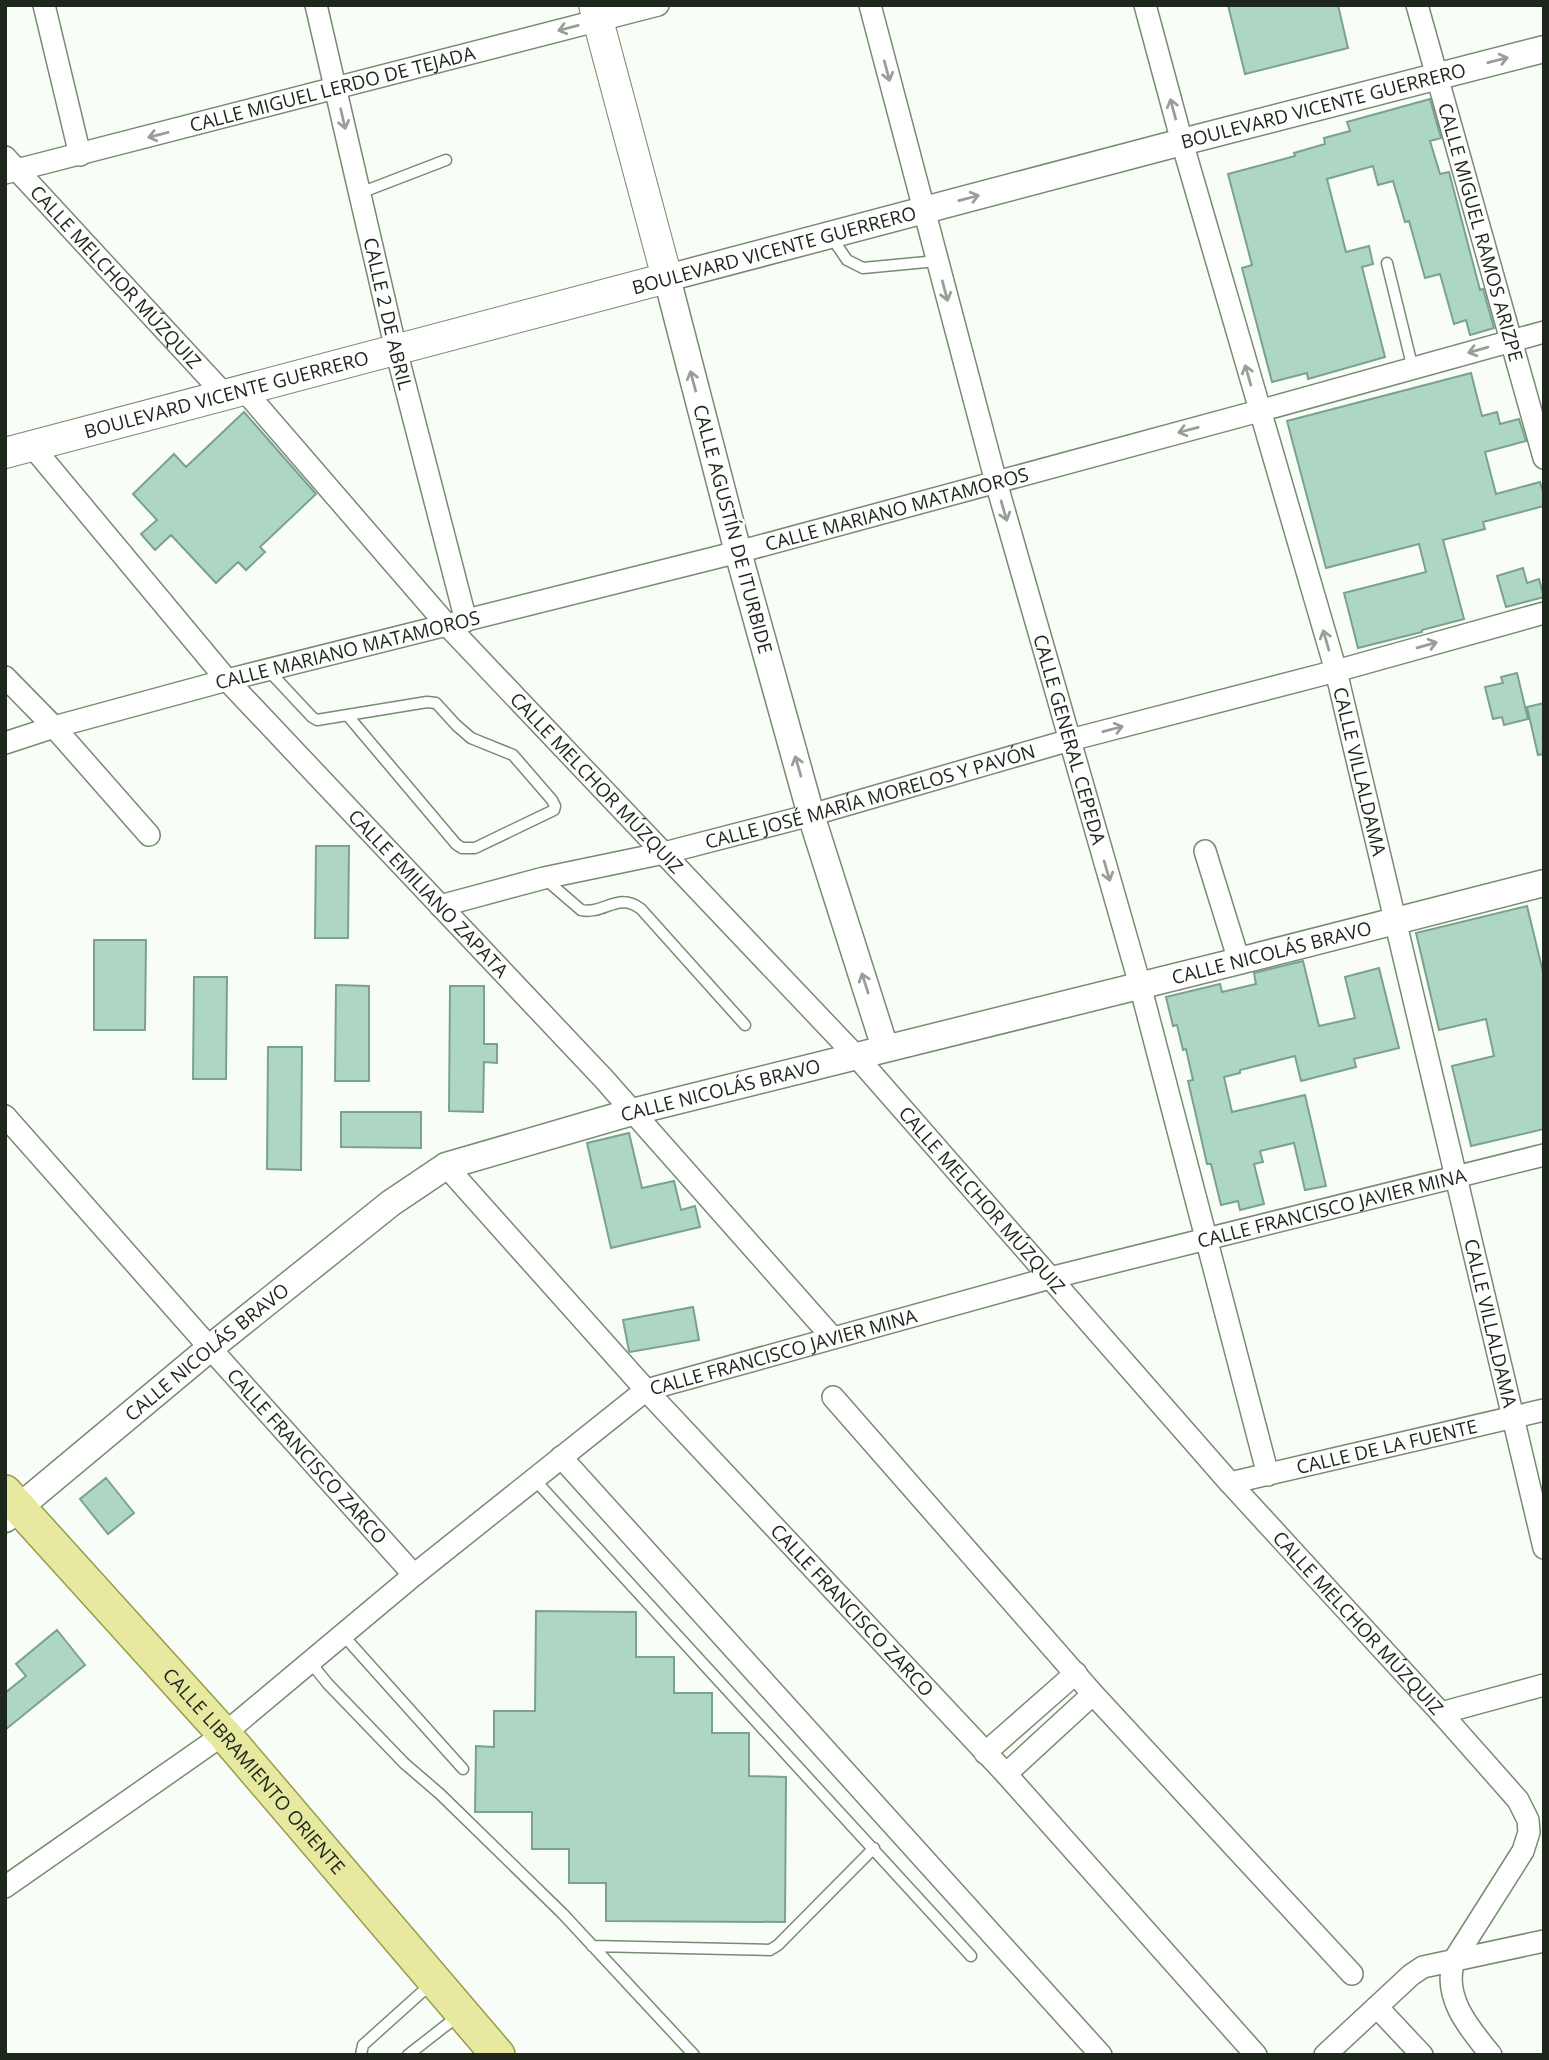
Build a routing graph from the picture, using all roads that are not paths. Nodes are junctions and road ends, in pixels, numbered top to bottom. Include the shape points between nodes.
1 (44, 5) edge
2 (316, 5) edge
3 (658, 5) edge
4 (870, 5) edge
5 (1145, 5) edge
6 (1417, 5) edge
7 (596, 13) edge
8 (1544, 49) edge
9 (1438, 76) junction
10 (336, 89) junction
11 (1182, 142) junction
12 (80, 155) junction
13 (446, 160) dead end
14 (10, 167) edge
15 (360, 193) junction
16 (923, 211) junction
17 (830, 235) junction
18 (937, 261) junction
19 (1387, 264) dead end
20 (667, 278) junction
21 (1544, 332) edge
22 (1511, 341) junction
23 (396, 350) junction
24 (1413, 369) junction
25 (234, 392) junction
26 (1259, 411) junction
27 (13, 449) edge
28 (1544, 458) edge
29 (996, 482) junction
30 (738, 552) junction
31 (1544, 612) edge
32 (457, 623) junction
33 (268, 670) junction
34 (1335, 671) junction
35 (5, 677) edge
36 (227, 680) junction
37 (348, 716) junction
38 (54, 727) junction
39 (1070, 740) junction
40 (5, 743) edge
41 (811, 815) junction
42 (149, 835) dead end
43 (1205, 851) dead end
44 (664, 853) junction
45 (544, 878) junction
46 (1544, 883) edge
47 (440, 906) junction
48 (1396, 920) junction
49 (1239, 961) junction
50 (1140, 985) junction
51 (745, 1025) dead end
52 (885, 1048) junction
53 (857, 1057) junction
54 (632, 1112) junction
55 (5, 1116) edge
56 (1544, 1155) edge
57 (446, 1166) junction
58 (1456, 1177) junction
59 (1206, 1238) junction
60 (1050, 1278) junction
61 (832, 1337) junction
62 (210, 1348) junction
63 (646, 1390) junction
64 (833, 1397) dead end
65 (1544, 1410) edge
66 (1513, 1417) junction
67 (561, 1457) junction
68 (1268, 1475) junction
69 (534, 1479) junction
70 (1230, 1483) junction
71 (10, 1506) edge
72 (1544, 1548) edge
73 (414, 1575) junction
74 (343, 1635) junction
75 (310, 1662) junction
76 (1076, 1673) junction
77 (1544, 1685) edge
78 (1093, 1694) junction
79 (1441, 1713) junction
80 (224, 1734) junction
81 (985, 1753) junction
82 (463, 1769) dead end
83 (1006, 1774) junction
84 (874, 1848) junction
85 (5, 1887) edge
86 (1544, 1941) edge
87 (592, 1946) junction
88 (971, 1955) dead end
89 (1454, 1960) junction
90 (1352, 1974) dead end
91 (434, 1981) junction
92 (1377, 2007) junction
93 (462, 2013) junction
94 (361, 2055) edge
95 (408, 2055) edge
96 (498, 2055) edge
97 (694, 2055) edge
98 (1101, 2055) edge
99 (1256, 2055) edge
100 (1325, 2055) edge
101 (1422, 2055) edge
102 (1491, 2055) edge

1 - 12 street
2 - 10 street, CALLE 2 DE ABRIL
3 - 7 street, CALLE MIGUEL LERDO DE TEJADA
4 -> 16 street, CALLE GENERAL CEPEDA
11 -> 5 street, CALLE VILLALDAMA
6 - 9 street, CALLE MIGUEL RAMOS ARIZPE
7 -> 10 street, CALLE MIGUEL LERDO DE TEJADA
7 - 20 main road, CALLE AGUSTÍN DE ITURBIDE
9 -> 8 street, BOULEVARD VICENTE GUERRERO
9 - 11 street, BOULEVARD VICENTE GUERRERO
9 - 22 street, CALLE MIGUEL RAMOS ARIZPE
10 -> 12 street, CALLE MIGUEL LERDO DE TEJADA
10 -> 15 street, CALLE 2 DE ABRIL
16 -> 11 street, BOULEVARD VICENTE GUERRERO
26 -> 11 street, CALLE VILLALDAMA
12 - 14 street, CALLE MIGUEL LERDO DE TEJADA
13 - 15 lane
14 - 25 street, CALLE MELCHOR MÚZQUIZ
15 - 23 street, CALLE 2 DE ABRIL
16 - 17 street, BOULEVARD VICENTE GUERRERO
16 - 18 street, CALLE GENERAL CEPEDA
17 - 18 lane via 847,260 863,268
17 - 20 street, BOULEVARD VICENTE GUERRERO
18 -> 29 street, CALLE GENERAL CEPEDA
19 - 24 lane
20 - 23 main road, BOULEVARD VICENTE GUERRERO
30 -> 20 street, CALLE AGUSTÍN DE ITURBIDE
21 - 22 street, CALLE MARIANO MATAMOROS
22 -> 24 street, CALLE MARIANO MATAMOROS
22 - 28 street, CALLE MIGUEL RAMOS ARIZPE
23 - 25 main road, BOULEVARD VICENTE GUERRERO
23 - 32 street, CALLE 2 DE ABRIL
24 - 26 street, CALLE MARIANO MATAMOROS
25 - 27 main road, BOULEVARD VICENTE GUERRERO
25 - 32 street, CALLE MELCHOR MÚZQUIZ
26 -> 29 street, CALLE MARIANO MATAMOROS
34 -> 26 street, CALLE VILLALDAMA
27 - 36 street, CALLE EMILIANO ZAPATA
29 - 30 street, CALLE MARIANO MATAMOROS
29 -> 39 street, CALLE GENERAL CEPEDA
30 - 32 street, CALLE MARIANO MATAMOROS
41 -> 30 street, CALLE AGUSTÍN DE ITURBIDE
34 -> 31 street, CALLE JOSÉ MARÍA MORELOS Y PAVÓN
32 - 33 street, CALLE MARIANO MATAMOROS
32 - 44 street, CALLE MELCHOR MÚZQUIZ
33 - 36 street, CALLE MARIANO MATAMOROS
33 - 37 lane via 317,720
39 -> 34 street, CALLE JOSÉ MARÍA MORELOS Y PAVÓN
34 - 48 street, CALLE VILLALDAMA
35 - 38 street
36 - 38 street, CALLE MARIANO MATAMOROS
36 - 47 street, CALLE EMILIANO ZAPATA
37 - 37 lane via 462,848 475,848 554,810 552,800 513,755 471,738 433,702
38 - 40 street, CALLE MARIANO MATAMOROS
38 - 42 street
39 - 41 street, CALLE JOSÉ MARÍA MORELOS Y PAVÓN
39 -> 50 street, CALLE GENERAL CEPEDA
41 - 44 street, CALLE JOSÉ MARÍA MORELOS Y PAVÓN
52 -> 41 street, CALLE AGUSTÍN DE ITURBIDE
43 - 49 street
44 - 45 street, CALLE JOSÉ MARÍA MORELOS Y PAVÓN
44 - 53 street, CALLE MELCHOR MÚZQUIZ
45 - 47 street, CALLE JOSÉ MARÍA MORELOS Y PAVÓN
45 - 51 lane via 581,910 635,904
46 - 48 street, CALLE NICOLÁS BRAVO
47 - 54 street, CALLE EMILIANO ZAPATA
48 - 49 street, CALLE NICOLÁS BRAVO
48 - 58 street, CALLE VILLALDAMA
49 - 50 street, CALLE NICOLÁS BRAVO
50 - 52 street, CALLE NICOLÁS BRAVO
50 - 59 street, CALLE GENERAL CEPEDA
52 - 53 street, CALLE NICOLÁS BRAVO
53 - 54 street, CALLE NICOLÁS BRAVO
53 - 60 street, CALLE MELCHOR MÚZQUIZ
54 - 57 street, CALLE NICOLÁS BRAVO
54 - 61 street, CALLE EMILIANO ZAPATA
55 - 62 street, CALLE FRANCISCO ZARCO
56 - 58 street, CALLE FRANCISCO JAVIER MINA
57 - 62 street, CALLE NICOLÁS BRAVO via 391,1203
57 - 63 street, CALLE FRANCISCO ZARCO
58 - 59 street, CALLE FRANCISCO JAVIER MINA
58 - 66 street, CALLE VILLALDAMA
59 - 60 street, CALLE FRANCISCO JAVIER MINA
59 - 68 street, CALLE GENERAL CEPEDA
60 - 61 street, CALLE FRANCISCO JAVIER MINA
60 - 70 street, CALLE MELCHOR MÚZQUIZ
61 - 63 street, CALLE FRANCISCO JAVIER MINA
62 - 71 street, CALLE NICOLÁS BRAVO
62 - 73 street, CALLE FRANCISCO ZARCO
63 - 67 street, CALLE FRANCISCO JAVIER MINA
63 - 81 street, CALLE FRANCISCO ZARCO
64 - 76 street
65 - 66 street, CALLE DE LA FUENTE
66 - 68 street, CALLE DE LA FUENTE
66 - 72 street, CALLE VILLALDAMA
67 - 69 street, CALLE FRANCISCO JAVIER MINA
67 - 98 street
68 - 70 street, CALLE DE LA FUENTE
69 - 73 street, CALLE FRANCISCO JAVIER MINA
69 - 84 lane
70 - 79 street, CALLE MELCHOR MÚZQUIZ
71 - 80 main road, CALLE LIBRAMIENTO ORIENTE
73 - 74 street, CALLE FRANCISCO JAVIER MINA
74 - 75 street, CALLE FRANCISCO JAVIER MINA
74 - 82 lane
75 - 80 street, CALLE FRANCISCO JAVIER MINA
75 - 87 lane via 404,1763
76 - 78 street
76 - 81 street
77 - 79 street
78 - 83 street
78 - 90 street
79 - 89 street, CALLE MELCHOR MÚZQUIZ via 1518,1801 1529,1832 1523,1851
80 - 85 street, CALLE FRANCISCO JAVIER MINA
80 - 91 main road, CALLE LIBRAMIENTO ORIENTE
81 - 83 street, CALLE FRANCISCO ZARCO
83 - 99 street, CALLE FRANCISCO ZARCO
84 - 87 lane via 770,1950
84 - 88 lane
86 - 89 street
87 - 97 lane
89 - 92 street via 1423,1967
89 - 102 street via 1450,1973 1454,1999 1463,2019
91 - 93 main road, CALLE LIBRAMIENTO ORIENTE
91 - 94 lane via 363,2045
92 - 100 street
92 - 101 street
93 - 95 lane
93 - 96 main road, CALLE LIBRAMIENTO ORIENTE

